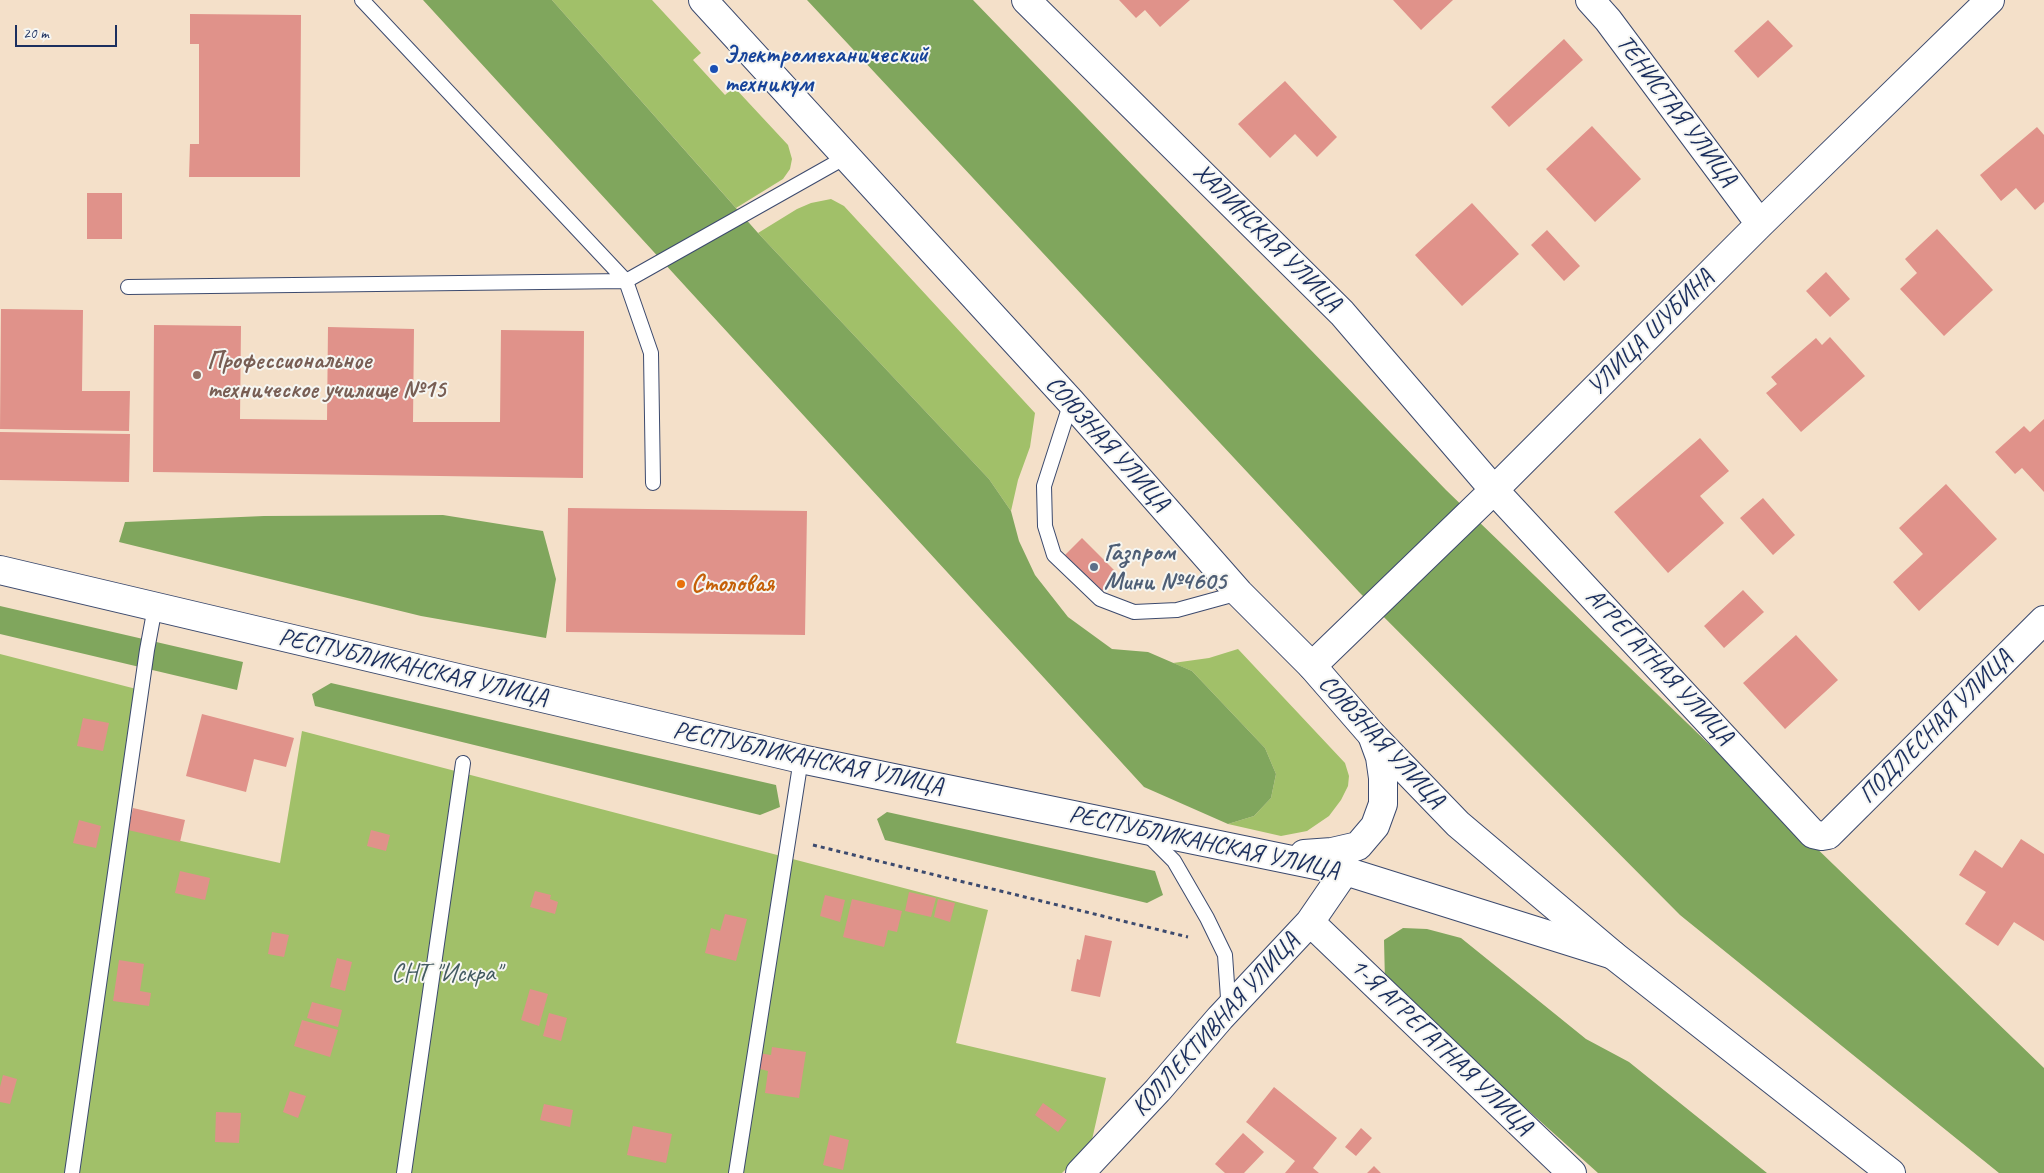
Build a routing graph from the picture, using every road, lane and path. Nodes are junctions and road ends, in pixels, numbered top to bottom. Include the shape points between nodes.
1 (362, 0) edge
2 (703, 0) edge
3 (1026, 0) edge
4 (1590, 0) edge
5 (1990, 0) edge
6 (846, 157) junction
7 (1760, 224) junction
8 (626, 280) junction
9 (128, 287) dead end
10 (1071, 402) junction
11 (653, 483) dead end
12 (1494, 490) junction
13 (0, 570) edge
14 (1239, 593) junction
15 (155, 607) junction
16 (2044, 620) edge
17 (1312, 666) junction
18 (1372, 735) junction
19 (802, 759) junction
20 (463, 763) dead end
21 (1143, 830) junction
22 (1828, 835) joint
23 (788, 839) junction
24 (1262, 854) junction
25 (1345, 871) junction
26 (1310, 922) junction
27 (1220, 944) junction
28 (1613, 955) junction
29 (1220, 1018) junction
30 (72, 1173) edge
31 (404, 1173) edge
32 (736, 1173) edge
33 (1080, 1173) edge
34 (1572, 1173) edge
35 (1891, 1173) edge

1 - 8 lane
2 - 6 main road, СОЮЗНАЯ УЛИЦА
3 - 12 main road, ХАЛИНСКАЯ УЛИЦА via 1342,312
4 - 7 main road, ТЕНИСТАЯ УЛИЦА
5 - 7 main road, УЛИЦА ШУБИНА
6 - 8 lane
6 - 10 main road, СОЮЗНАЯ УЛИЦА
7 - 12 main road, УЛИЦА ШУБИНА
8 - 9 lane
8 - 11 lane via 651,353
10 - 14 main road, СОЮЗНАЯ УЛИЦА
10 - 14 lane via 1044,486 1045,526 1054,555 1100,599 1134,612 1177,610
12 - 17 main road, УЛИЦА ШУБИНА
12 - 22 main road, АГРЕГАТНАЯ УЛИЦА via 1814,834
13 - 15 main road, РЕСПУБЛИКАНСКАЯ УЛИЦА
14 - 17 main road, СОЮЗНАЯ УЛИЦА
15 - 19 main road, РЕСПУБЛИКАНСКАЯ УЛИЦА
15 - 30 lane
16 - 22 main road, ПОДЛЕСНАЯ УЛИЦА
17 - 18 main road, СОЮЗНАЯ УЛИЦА
18 - 24 main road via 1380,757 1383,804 1375,826 1358,846 1332,852
18 - 28 main road, СОЮЗНАЯ УЛИЦА via 1458,824
19 - 21 main road, РЕСПУБЛИКАНСКАЯ УЛИЦА
19 - 23 lane
20 - 31 lane
21 - 24 main road, РЕСПУБЛИКАНСКАЯ УЛИЦА
21 - 27 lane via 1174,861
23 - 27 path
23 - 32 lane
24 - 25 main road, РЕСПУБЛИКАНСКАЯ УЛИЦА
25 - 26 main road, КОЛЛЕКТИВНАЯ УЛИЦА
25 - 28 main road, РЕСПУБЛИКАНСКАЯ УЛИЦА
26 - 29 main road, КОЛЛЕКТИВНАЯ УЛИЦА
26 - 34 main road, 1-Я АГРЕГАТНАЯ УЛИЦА
27 - 29 lane via 1225,955 1228,998
28 - 35 main road
29 - 33 main road, КОЛЛЕКТИВНАЯ УЛИЦА

